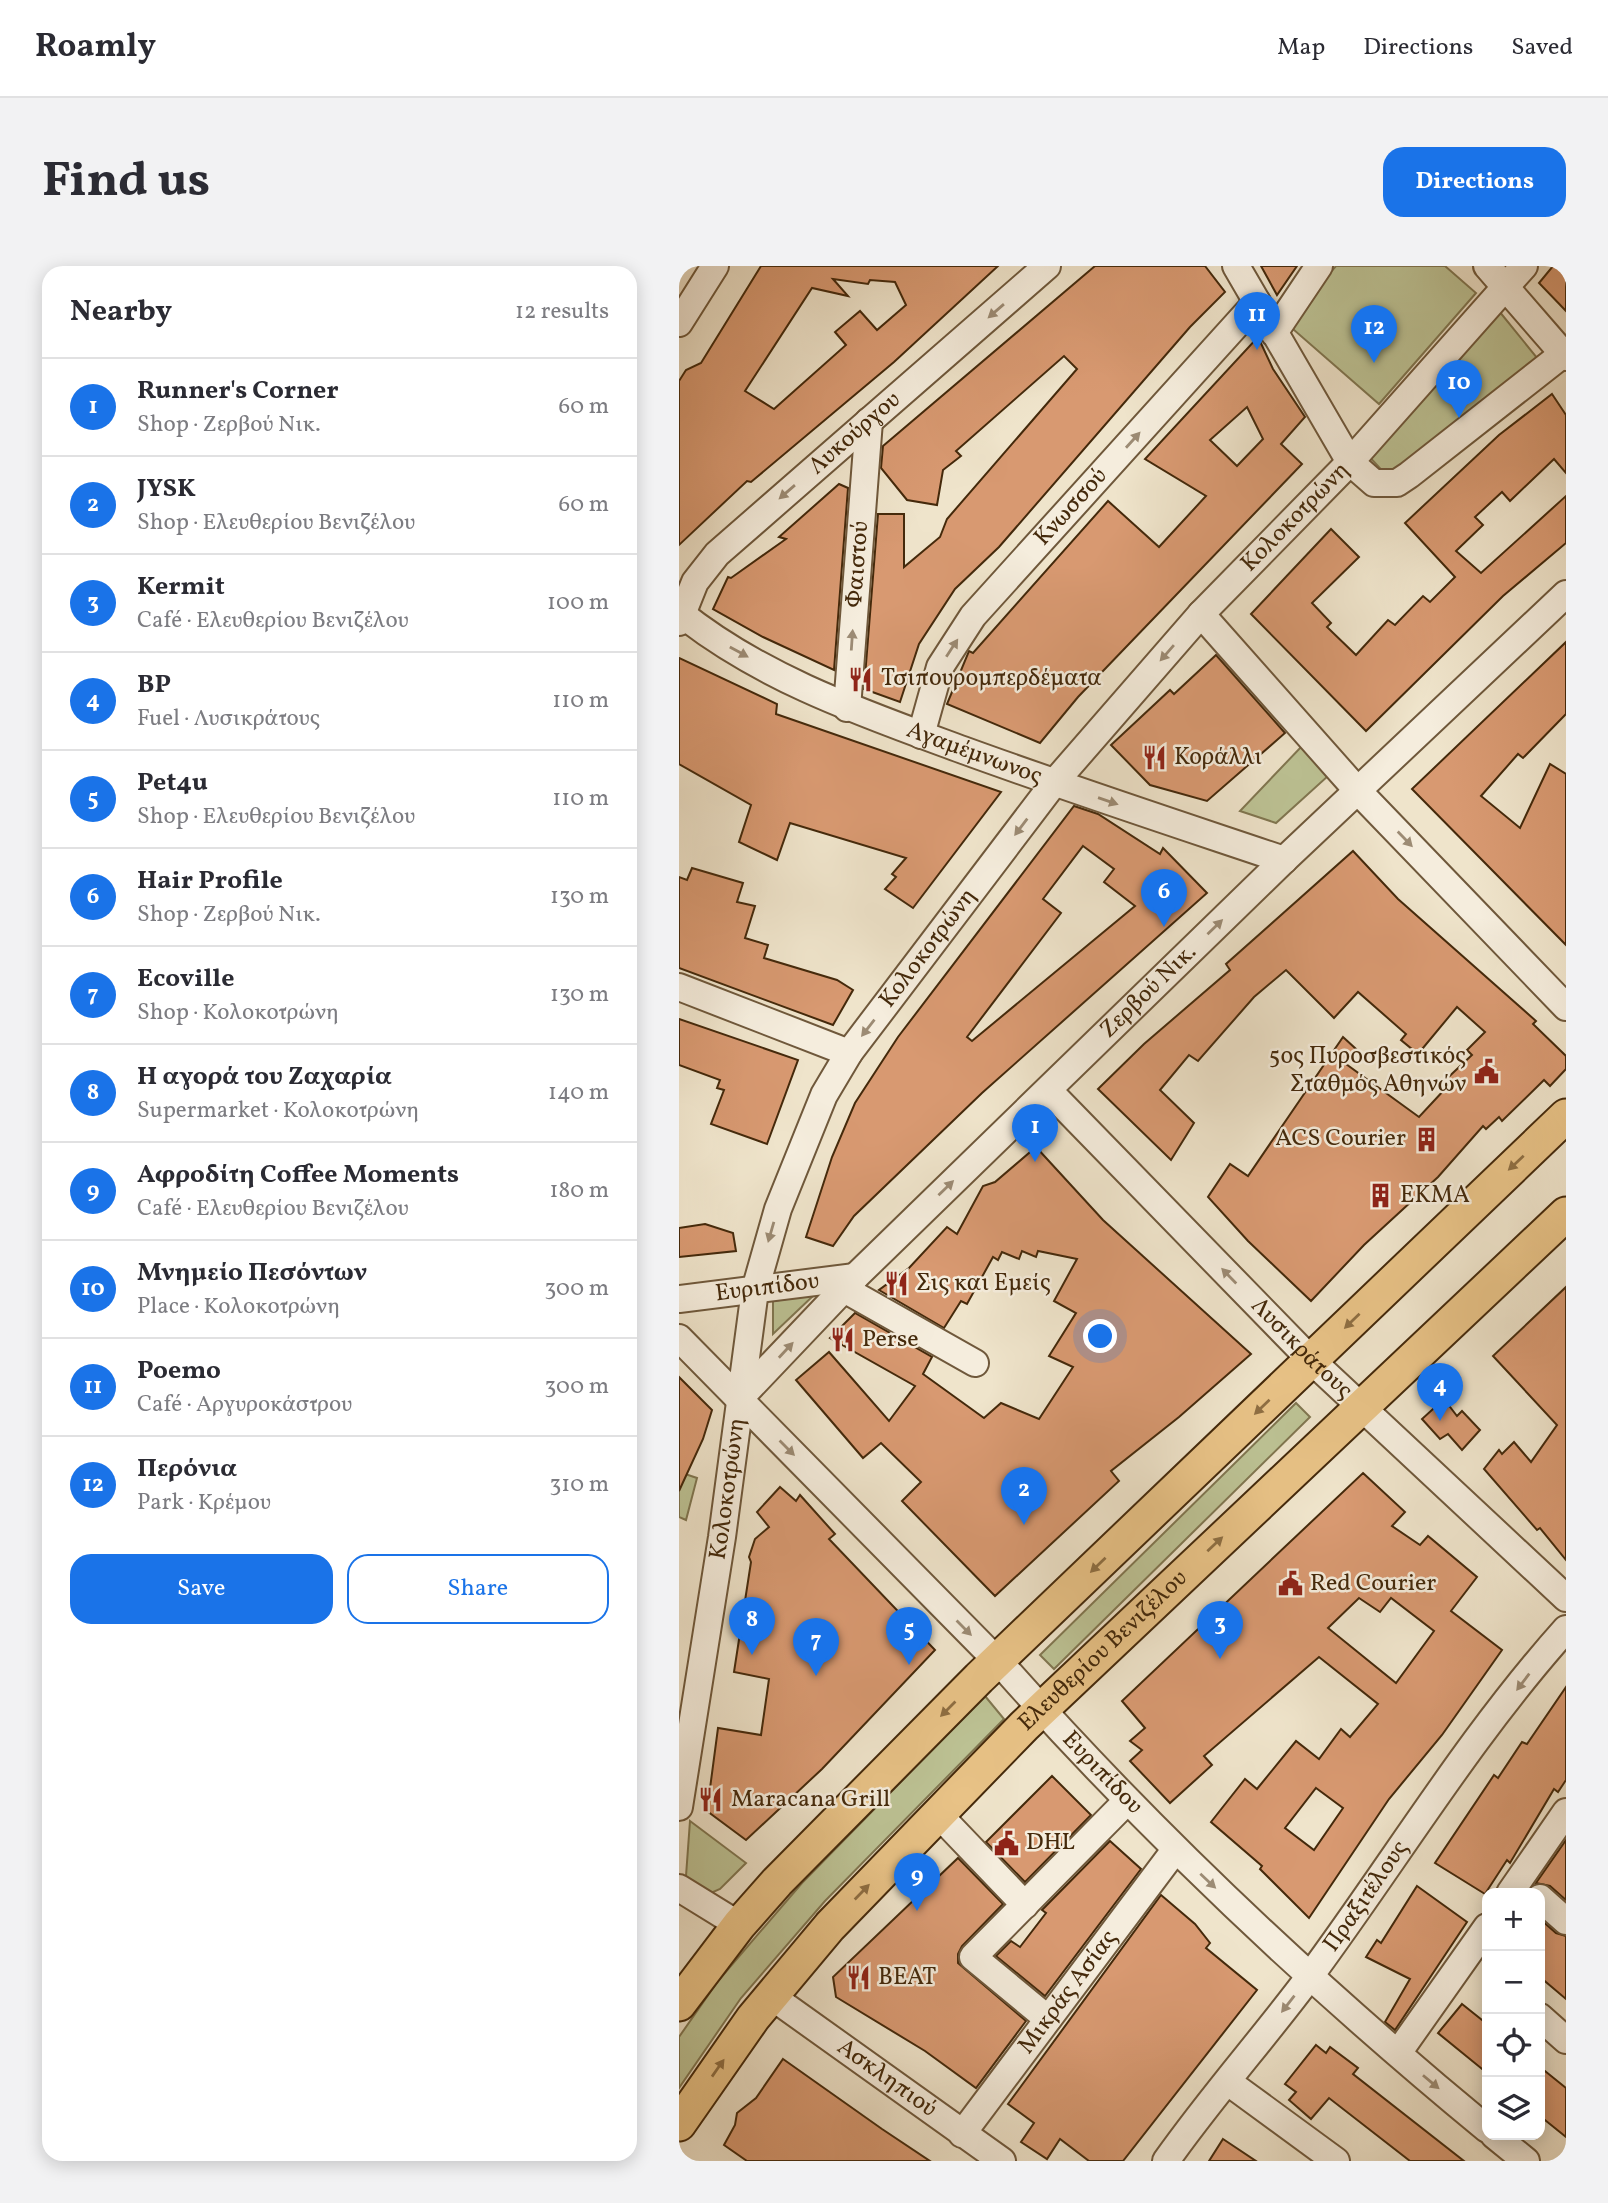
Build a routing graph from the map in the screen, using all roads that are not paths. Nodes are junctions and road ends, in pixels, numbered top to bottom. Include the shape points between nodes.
1 (715, 266) edge
2 (1047, 266) edge
3 (1236, 266) edge
4 (1319, 266) edge
5 (1487, 266) edge
6 (1524, 266) edge
7 (1506, 288) junction
8 (1257, 302) junction
9 (679, 323) edge
10 (1274, 333) junction
11 (1565, 355) edge
12 (869, 421) junction
13 (1350, 462) junction
14 (1566, 594) edge
15 (1201, 614) junction
16 (680, 616) edge
17 (847, 708) junction
18 (921, 735) junction
19 (1054, 783) junction
20 (1357, 790) junction
21 (1284, 860) junction
22 (679, 987) edge
23 (1566, 1007) edge
24 (849, 1053) junction
25 (1048, 1090) junction
26 (1566, 1116) edge
27 (1566, 1214) edge
28 (849, 1283) junction
29 (755, 1290) junction
30 (679, 1299) edge
31 (679, 1338) edge
32 (1311, 1360) junction
33 (975, 1363) dead end
34 (739, 1399) junction
35 (1361, 1406) junction
36 (1566, 1598) edge
37 (1566, 1629) edge
38 (997, 1661) junction
39 (1041, 1709) junction
40 (1127, 1801) junction
41 (679, 1807) edge
42 (938, 1814) junction
43 (1564, 1819) edge
44 (1175, 1850) junction
45 (679, 1888) edge
46 (1522, 1888) edge
47 (1545, 1902) edge
48 (1024, 1905) junction
49 (1566, 1921) edge
50 (739, 1925) junction
51 (1478, 1962) edge
52 (1309, 1976) junction
53 (771, 1996) junction
54 (679, 2004) edge
55 (1048, 2019) junction
56 (1545, 2021) edge
57 (1566, 2040) edge
58 (1398, 2053) junction
59 (1228, 2082) junction
60 (679, 2124) edge
61 (1482, 2125) edge
62 (962, 2134) junction
63 (1500, 2140) edge
64 (1002, 2161) edge
65 (1166, 2161) edge
66 (1336, 2161) edge
67 (1526, 2161) edge

1 - 9 street
2 -> 12 street, Λυκούργου
3 - 8 street
4 - 10 street
5 - 7 street
6 - 7 street
7 - 11 street
7 - 13 street
8 - 10 street
18 -> 8 street, Κνωσσού via 940,667 973,617
10 - 13 street
11 - 13 street, Κολοκοτρώνη via 1397,483 1374,483
12 -> 16 street, Λυκούργου via 710,561
17 -> 12 street, Φαιστού
13 - 15 street, Κολοκοτρώνη
14 - 20 street, Ζερβού Νικ.
15 -> 19 street, Κολοκοτρώνη
15 - 20 street
16 -> 17 street, Αγαμέμνωνος
17 - 18 street, Αγαμέμνωνος
18 - 19 street, Αγαμέμνωνος
19 -> 21 street, Αγαμέμνωνος
19 -> 24 street, Κολοκοτρώνη
20 - 21 street, Ζερβού Νικ.
20 -> 23 street
25 -> 21 street, Ζερβού Νικ.
22 - 24 street
24 -> 29 street, Κολοκοτρώνη via 824,1095 783,1197
28 -> 25 street, Ζερβού Νικ.
32 -> 25 street, Λυσικράτους
26 -> 32 main road
27 - 35 main road, Ελευθερίου Βενιζέλου
28 - 29 street, Ευριπίδου
28 - 33 street
34 -> 28 street, Ζερβού Νικ.
29 - 30 street, Ευριπίδου
29 - 34 street, Κολοκοτρώνη
31 - 34 street, Ευριπίδου
32 - 35 street, Λυσικράτους
32 -> 38 main road
34 -> 38 street, Ευριπίδου
34 - 41 street, Κολοκοτρώνη
35 - 36 street, Λυσικράτους
39 -> 35 main road, Ελευθερίου Βενιζέλου
37 -> 52 street, Πραξιτέλους via 1462,1762
38 - 39 street, Ευριπίδου
38 -> 50 main road
39 - 40 street, Ευριπίδου
39 - 42 main road, Ελευθερίου Βενιζέλου
40 - 44 street, Ευριπίδου
40 - 48 street
42 - 48 street
53 -> 42 main road, Ελευθερίου Βενιζέλου via 842,1913
43 - 46 street
44 -> 52 street, Ευριπίδου
44 - 55 street, Μικράς Ασίας
45 - 50 street
47 - 49 street
48 - 55 street via 973,1957
50 - 54 main road
51 - 58 street
52 - 58 street, Ευριπίδου
52 -> 59 street, Πραξιτέλους
60 -> 53 main road, Ελευθερίου Βενιζέλου
53 - 62 street, Ασκληπιού
55 - 62 street, Μικράς Ασίας
56 - 57 street
58 -> 61 street, Ευριπίδου
59 - 65 street, Πραξιτέλους
59 - 66 street
62 - 64 street, Ασκληπιού
63 - 67 street

